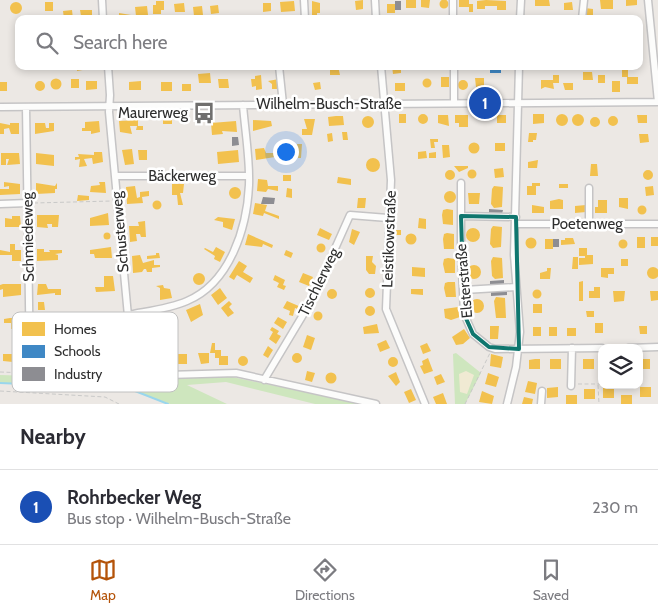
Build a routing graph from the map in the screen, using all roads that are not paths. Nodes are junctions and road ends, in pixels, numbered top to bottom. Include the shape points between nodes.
1 (102, 0) edge
2 (304, 0) edge
3 (374, 0) edge
4 (453, 0) edge
5 (521, 0) edge
6 (584, 0) edge
7 (648, 0) edge
8 (103, 15) edge
9 (305, 15) edge
10 (376, 15) edge
11 (453, 15) edge
12 (520, 15) edge
13 (582, 15) edge
14 (108, 70) edge
15 (279, 70) edge
16 (381, 70) edge
17 (454, 70) edge
18 (519, 70) edge
19 (518, 102) junction
20 (658, 102) edge
21 (454, 103) junction
22 (243, 104) junction
23 (283, 104) junction
24 (384, 104) junction
25 (110, 105) junction
26 (0, 107) edge
27 (26, 107) junction
28 (115, 176) junction
29 (249, 176) junction
30 (461, 183) dead end
31 (589, 188) dead end
32 (28, 203) junction
33 (0, 204) edge
34 (461, 216) junction
35 (516, 217) junction
36 (388, 218) junction
37 (515, 224) junction
38 (589, 224) junction
39 (658, 224) edge
40 (516, 287) junction
41 (464, 290) junction
42 (29, 312) edge
43 (127, 312) edge
44 (136, 312) edge
45 (658, 347) edge
46 (572, 348) junction
47 (598, 348) edge
48 (643, 348) edge
49 (519, 349) junction
50 (178, 375) edge
51 (264, 380) junction
52 (571, 385) road end
53 (542, 391) dead end
54 (376, 404) edge
55 (425, 404) edge
56 (507, 404) edge
57 (541, 404) edge

1 - 8 street
2 - 9 street
3 - 10 street
4 - 11 street
5 - 12 street
6 - 13 street
7 - 20 street
14 - 25 street, Schusterweg
15 - 23 street
16 - 24 street, Leistikowstraße
17 - 21 street
18 - 19 street
19 - 20 street, Wilhelm-Busch-Straße
19 - 21 street, Wilhelm-Busch-Straße
19 - 35 street
21 - 24 street, Wilhelm-Busch-Straße
22 - 23 street, Wilhelm-Busch-Straße
22 - 25 street, Wilhelm-Busch-Straße
22 - 29 street
23 - 24 street, Wilhelm-Busch-Straße
24 - 36 street, Leistikowstraße via 391,180
25 - 27 street, Wilhelm-Busch-Straße
25 - 28 street, Schusterweg
26 - 27 street, Wilhelm-Busch-Straße
27 - 32 street, Schmiedeweg
28 - 29 street, Bäckerweg
28 - 43 street, Schusterweg
29 - 44 street via 249,192 236,247 217,279 188,301
30 - 34 street, Elsterstraße
31 - 38 street
32 - 33 street
32 - 42 street, Schmiedeweg
34 - 35 street
34 - 41 street, Elsterstraße
35 - 37 street
36 - 51 street, Tischlerweg via 350,215 312,300
36 - 55 street, Leistikowstraße via 386,309
37 - 38 street, Poetenweg
37 - 40 street
38 - 39 street, Poetenweg
40 - 41 street
40 - 49 street via 520,314
41 - 49 street, Elsterstraße via 464,314 481,342 493,348
45 - 48 street
46 - 47 street
46 - 49 street
46 - 52 street
49 - 56 street
50 - 51 street via 236,373
51 - 54 street
53 - 57 street

